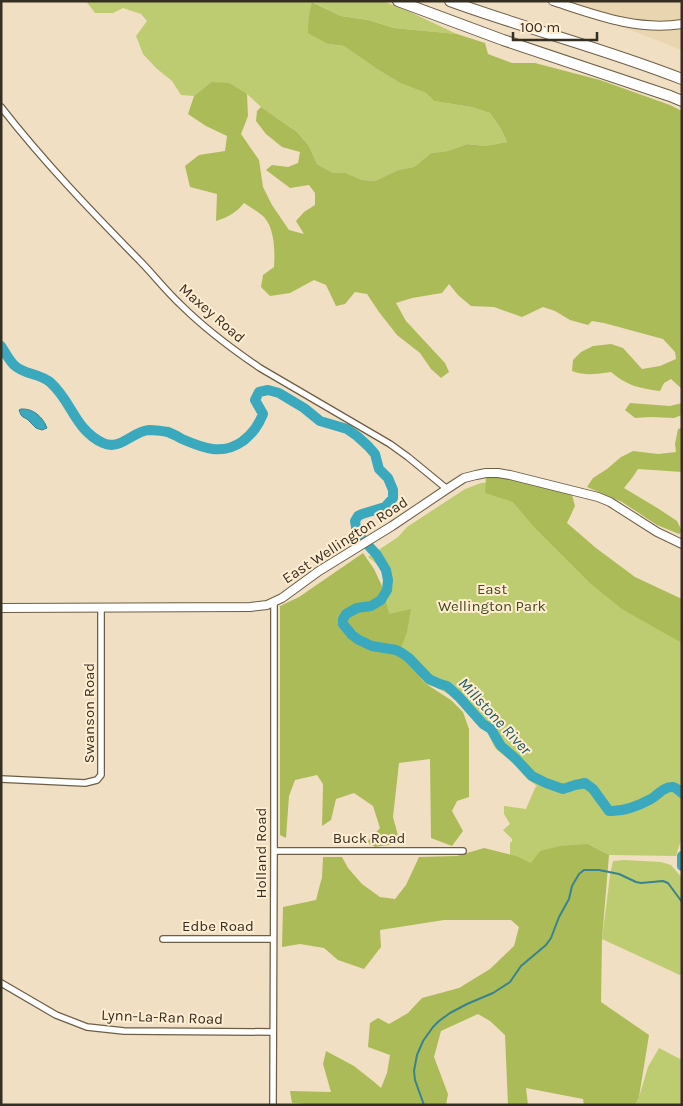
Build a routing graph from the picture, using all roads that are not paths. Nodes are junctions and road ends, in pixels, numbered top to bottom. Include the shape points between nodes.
1 (398, 1) edge
2 (450, 1) edge
3 (554, 1) edge
4 (682, 24) edge
5 (682, 79) edge
6 (682, 101) edge
7 (1, 108) edge
8 (446, 489) junction
9 (682, 544) edge
10 (274, 602) junction
11 (1, 608) edge
12 (101, 608) junction
13 (1, 779) edge
14 (274, 851) junction
15 (463, 851) dead end
16 (273, 938) junction
17 (163, 939) dead end
18 (1, 983) edge
19 (273, 1032) junction
20 (273, 1105) edge

1 - 6 highway
2 - 5 highway
3 - 4 street via 628,23
7 - 8 street, Maxey Road via 113,234 180,304 214,334 260,368 390,444
8 - 9 street, East Wellington Road via 464,478 479,474 498,473 522,478 598,497
8 - 10 street, East Wellington Road
10 - 12 street, East Wellington Road via 250,607
10 - 14 street, Holland Road
11 - 12 street, East Wellington Road
12 - 13 street, Swanson Road via 101,775 97,780 85,783
14 - 15 street, Buck Road
14 - 16 street, Holland Road
16 - 17 street, Edbe Road
16 - 19 street, Holland Road
18 - 19 street, Lynn-La-Ran Road via 56,1015 87,1027 124,1031
19 - 20 street, Holland Road

